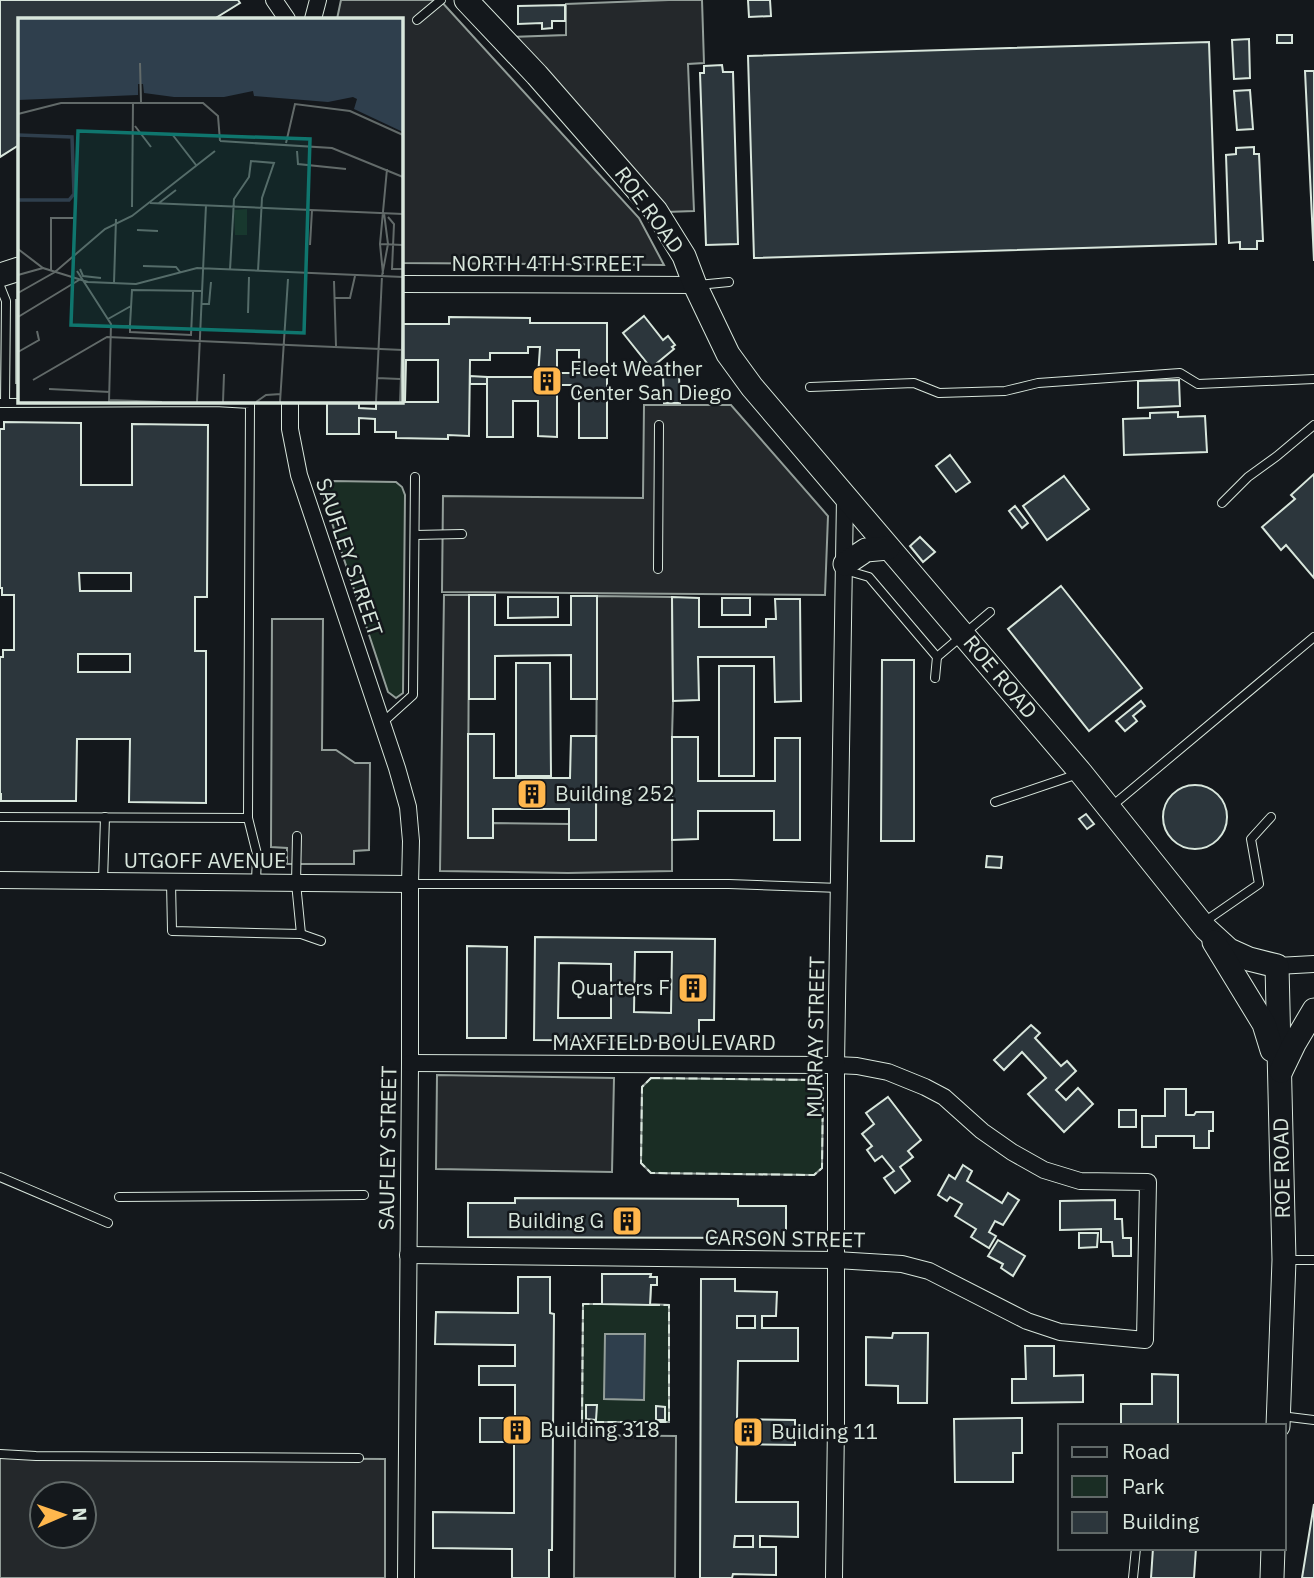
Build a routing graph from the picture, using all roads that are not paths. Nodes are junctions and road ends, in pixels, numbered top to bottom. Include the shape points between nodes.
1 (274, 0) edge
2 (318, 0) edge
3 (441, 0) edge
4 (466, 0) edge
5 (286, 18) edge
6 (313, 18) edge
7 (417, 20) dead end
8 (18, 269) edge
9 (0, 275) edge
10 (729, 282) dead end
11 (402, 284) edge
12 (695, 285) junction
13 (0, 286) edge
14 (1314, 379) edge
15 (810, 387) dead end
16 (139, 402) edge
17 (227, 402) edge
18 (290, 402) edge
19 (3, 403) edge
20 (659, 425) dead end
21 (1314, 425) edge
22 (415, 477) dead end
23 (845, 498) junction
24 (1222, 503) dead end
25 (415, 534) junction
26 (462, 534) dead end
27 (888, 548) junction
28 (845, 567) junction
29 (658, 569) dead end
30 (990, 612) dead end
31 (964, 635) junction
32 (1314, 637) edge
33 (937, 657) junction
34 (935, 678) dead end
35 (382, 724) junction
36 (1081, 773) junction
37 (995, 802) dead end
38 (1109, 808) junction
39 (0, 817) edge
40 (105, 817) junction
41 (1272, 817) dead end
42 (248, 818) junction
43 (297, 836) dead end
44 (0, 880) edge
45 (103, 881) junction
46 (171, 882) junction
47 (256, 883) junction
48 (296, 883) junction
49 (410, 884) junction
50 (840, 888) junction
51 (1204, 926) junction
52 (300, 933) junction
53 (321, 941) dead end
54 (1314, 964) edge
55 (1277, 965) junction
56 (1314, 1010) edge
57 (410, 1063) junction
58 (836, 1065) junction
59 (1279, 1073) junction
60 (0, 1177) edge
61 (364, 1195) dead end
62 (119, 1197) dead end
63 (108, 1223) dead end
64 (408, 1255) junction
65 (836, 1260) junction
66 (1314, 1260) edge
67 (1284, 1261) junction
68 (1145, 1340) joint
69 (1314, 1420) edge
70 (1278, 1421) edge
71 (0, 1454) edge
72 (359, 1458) dead end
73 (1136, 1550) edge
74 (1273, 1550) edge
75 (406, 1578) edge
76 (834, 1578) edge
77 (1133, 1578) edge
78 (1272, 1578) edge

1 - 5 street
2 - 6 street
3 - 7 lane
4 - 12 street, ROE ROAD via 656,211 684,256
8 - 9 street
10 - 12 lane
11 - 12 street, NORTH 4TH STREET
12 - 23 street, ROE ROAD via 728,354
13 - 19 lane via 6,301
14 - 15 lane via 1198,384 1180,373 1038,383 1005,391 939,393 914,383
16 - 19 lane
17 - 42 lane via 250,404
18 - 35 street, SAUFLEY STREET via 299,475
20 - 29 lane
21 - 24 lane
22 - 25 lane, SAUFLEY STREET
23 - 27 street, ROE ROAD
23 - 28 street, MURRAY STREET
25 - 26 lane
25 - 35 lane, SAUFLEY STREET via 413,695
27 - 28 street via 866,550
27 - 31 street, ROE ROAD
28 - 33 lane via 869,577
28 - 50 street, MURRAY STREET
30 - 31 lane
31 - 33 lane
31 - 36 street, ROE ROAD
32 - 38 lane
33 - 34 lane
35 - 49 street, SAUFLEY STREET via 408,807
36 - 37 lane
36 - 38 street, ROE ROAD
38 - 51 street, ROE ROAD
39 - 40 lane
40 - 42 lane
40 - 45 lane
41 - 51 lane via 1251,839 1259,884
42 - 47 lane via 257,854
43 - 48 lane
44 - 45 street, UTGOFF AVENUE
45 - 46 street, UTGOFF AVENUE
46 - 47 street, UTGOFF AVENUE
46 - 52 lane via 172,931
47 - 48 street, UTGOFF AVENUE
48 - 49 street, UTGOFF AVENUE
48 - 52 lane
49 - 50 lane
49 - 57 street, SAUFLEY STREET
50 - 58 street, MURRAY STREET
51 - 55 street, ROE ROAD via 1229,950
51 - 59 street via 1264,1024
52 - 53 lane
54 - 55 street
55 - 59 street, ROE ROAD
56 - 59 street
57 - 58 street, MAXFIELD BOULEVARD
57 - 64 street, SAUFLEY STREET
58 - 65 street, MURRAY STREET
58 - 68 street, MAXFIELD BOULEVARD via 888,1072 925,1087 1002,1145 1044,1170 1080,1181 1148,1182
59 - 67 street, ROE ROAD
60 - 63 lane
61 - 62 lane
64 - 65 street, CARSON STREET
64 - 75 street, SAUFLEY STREET
65 - 68 street, CARSON STREET via 902,1264 929,1271 1027,1321 1060,1332
65 - 76 street, MURRAY STREET
66 - 67 lane
67 - 70 street, ROE ROAD
69 - 70 lane
71 - 72 lane
73 - 77 lane
74 - 78 street

